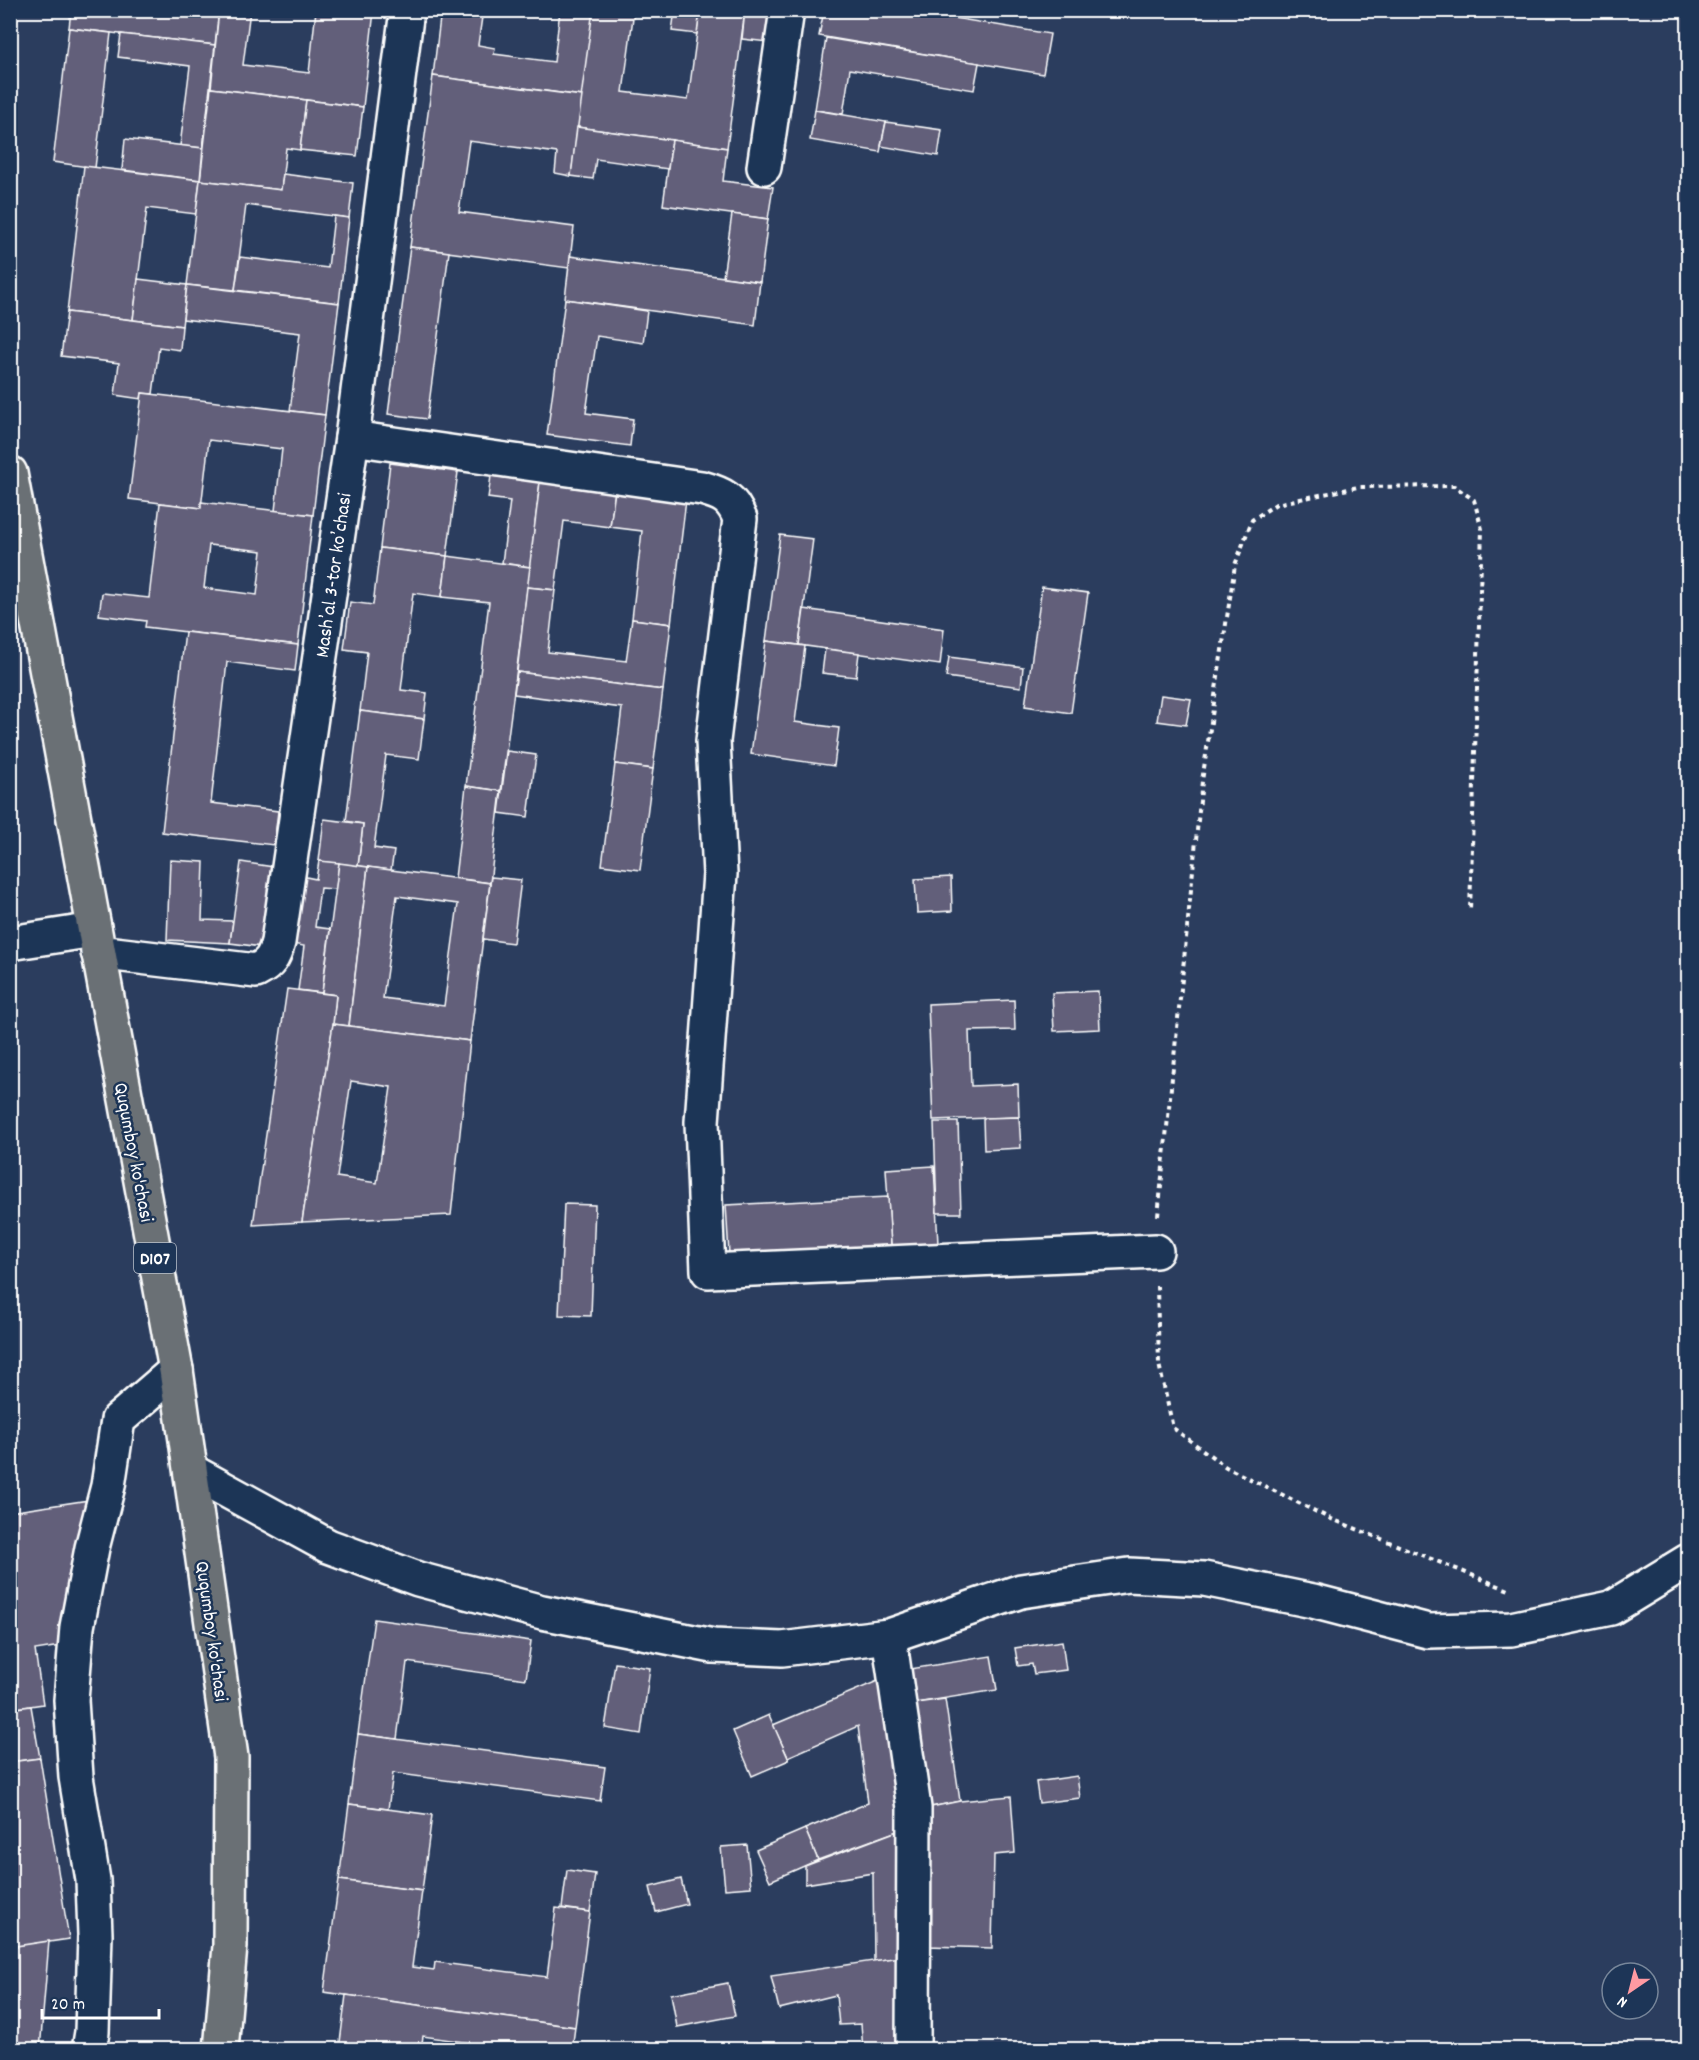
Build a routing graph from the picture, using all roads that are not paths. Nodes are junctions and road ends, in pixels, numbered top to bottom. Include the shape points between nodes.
1 (407, 10) edge
2 (787, 10) edge
3 (764, 167) dead end
4 (352, 438) junction
5 (10, 473) edge
6 (96, 941) junction
7 (10, 943) edge
8 (1156, 1251) road end
9 (176, 1370) junction
10 (191, 1471) junction
11 (1689, 1561) edge
12 (889, 1636) junction
13 (89, 2049) edge
14 (221, 2049) edge
15 (913, 2049) edge

1 - 4 street, Mashʼal 3-tor koʼchasi
2 - 3 street
4 - 6 street, Mashʼal 3-tor koʼchasi via 274,957 256,971
4 - 8 street via 690,486 721,494 735,506 740,519 713,741 720,874 702,1122 708,1271
5 - 6 main road, Ququmboy ko'chasi / D107
6 - 7 street, Mashʼal 3-tor koʼchasi
6 - 9 main road, Ququmboy ko'chasi / D107
9 - 10 main road, Ququmboy ko'chasi / D107
9 - 13 street via 118,1420 108,1486 77,1627 71,1700 76,1777 93,1880 95,1935
10 - 12 street via 328,1546 418,1579 542,1612 713,1646 782,1649
10 - 14 main road, Ququmboy ko'chasi / D107 via 231,1757 230,1946
11 - 12 street via 1611,1608 1511,1629 1428,1631 1313,1601 1204,1579 1129,1575 1021,1591
12 - 15 street via 914,1808

